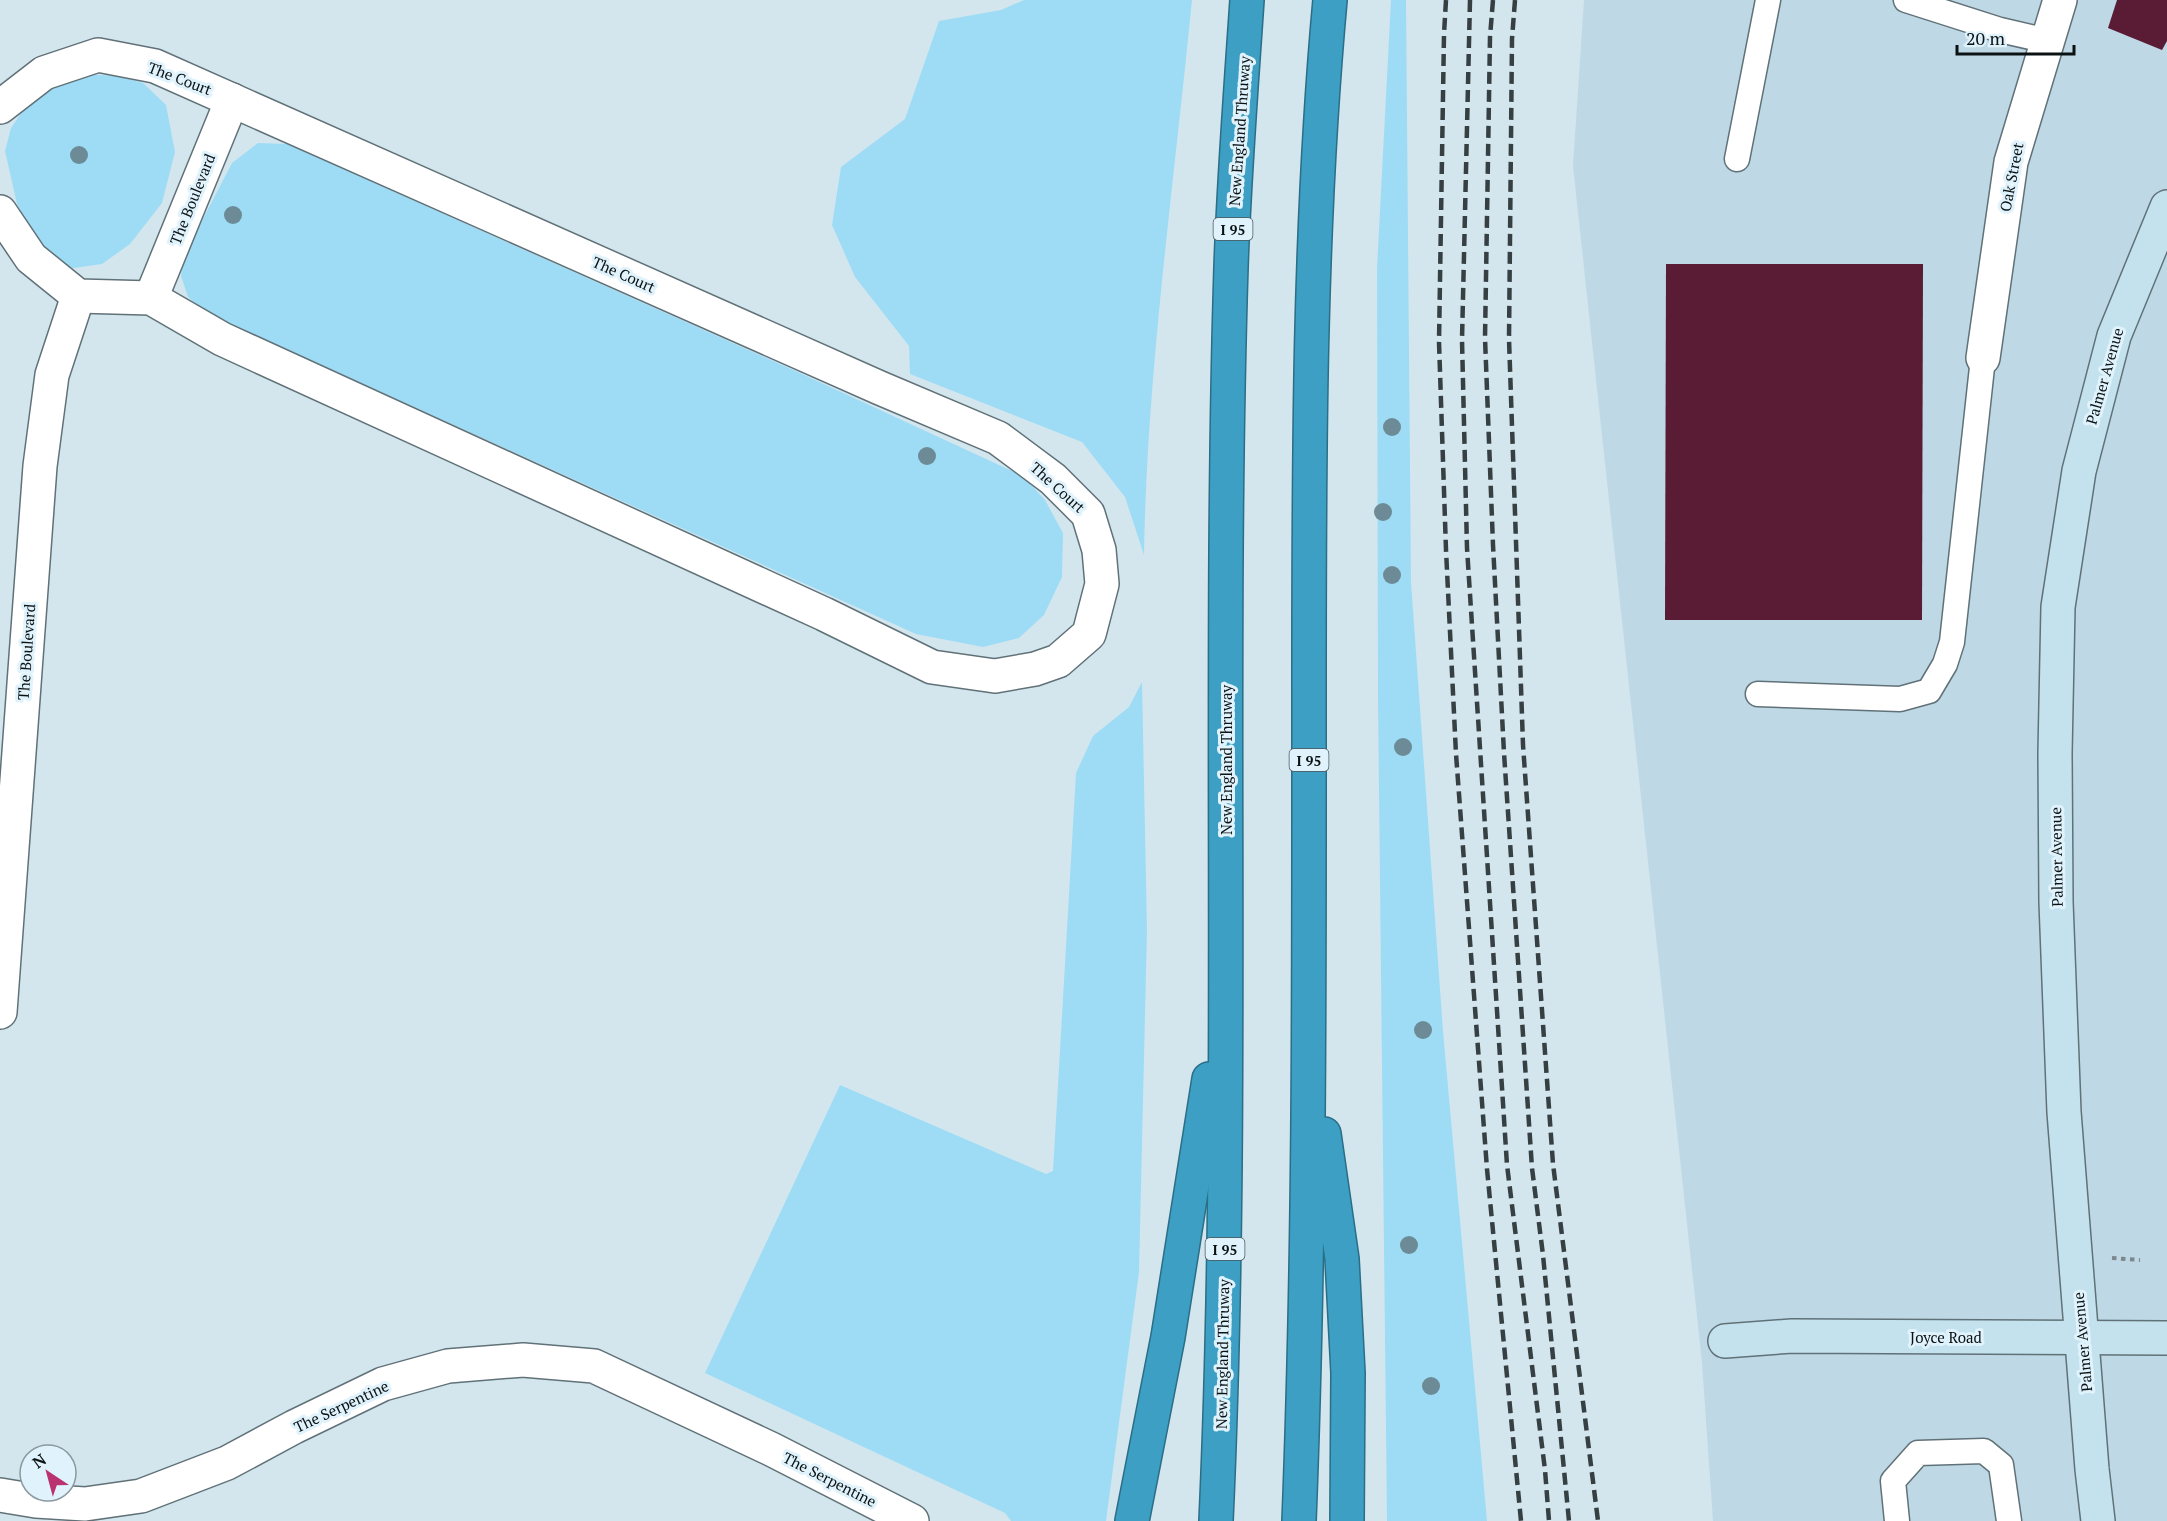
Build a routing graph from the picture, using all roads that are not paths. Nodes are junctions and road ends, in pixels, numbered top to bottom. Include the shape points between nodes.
1 (1247, 0) edge
2 (1330, 0) edge
3 (1768, 0) edge
4 (1906, 0) edge
5 (2061, 0) edge
6 (2048, 41) junction
7 (232, 100) junction
8 (0, 107) edge
9 (1737, 159) dead end
10 (2167, 207) edge
11 (0, 212) edge
12 (78, 296) junction
13 (151, 298) junction
14 (1983, 358) joint
15 (1758, 694) dead end
16 (1226, 977) junction
17 (0, 1012) edge
18 (1309, 1020) junction
19 (2082, 1338) junction
20 (2167, 1338) edge
21 (1725, 1341) dead end
22 (0, 1495) edge
23 (912, 1521) edge
24 (1132, 1521) edge
25 (1216, 1521) edge
26 (1299, 1521) edge
27 (1347, 1521) edge
28 (1897, 1521) edge
29 (2009, 1521) edge
30 (2098, 1521) edge

1 - 16 highway, New England Thruway / I 95 via 1231,264 1226,547
2 - 18 highway, I 95 via 1312,309 1309,452
3 - 9 lane
4 - 6 lane
5 - 6 street, Oak Street
6 - 14 street, Oak Street via 2011,162
7 - 8 street, The Court via 155,66 98,56 44,73
7 - 13 street, The Boulevard
7 - 13 street, The Court via 998,438 1053,479 1088,514 1099,550 1102,584 1089,634 1058,661 1035,669 995,676 932,667 222,339
10 - 19 street, Palmer Avenue via 2114,336 2079,471 2058,607 2056,902 2064,1112
11 - 12 street via 31,258
12 - 13 street, The Court
12 - 17 street, The Boulevard via 52,375 40,466
14 - 15 lane via 1952,642 1945,664 1929,691 1900,699
16 - 24 highway via 1166,1348
16 - 25 highway, New England Thruway / I 95 via 1222,1405
18 - 26 highway, I 95 via 1305,1379
18 - 27 highway via 1342,1259 1348,1373
19 - 20 street, Joyce Road
19 - 21 street, Joyce Road via 1792,1336
19 - 30 street, Palmer Avenue
22 - 23 street, The Serpentine via 85,1504 141,1496 227,1463 383,1384 448,1366 523,1360 594,1366
28 - 29 lane via 1893,1481 1918,1453 1984,1451 2001,1465

